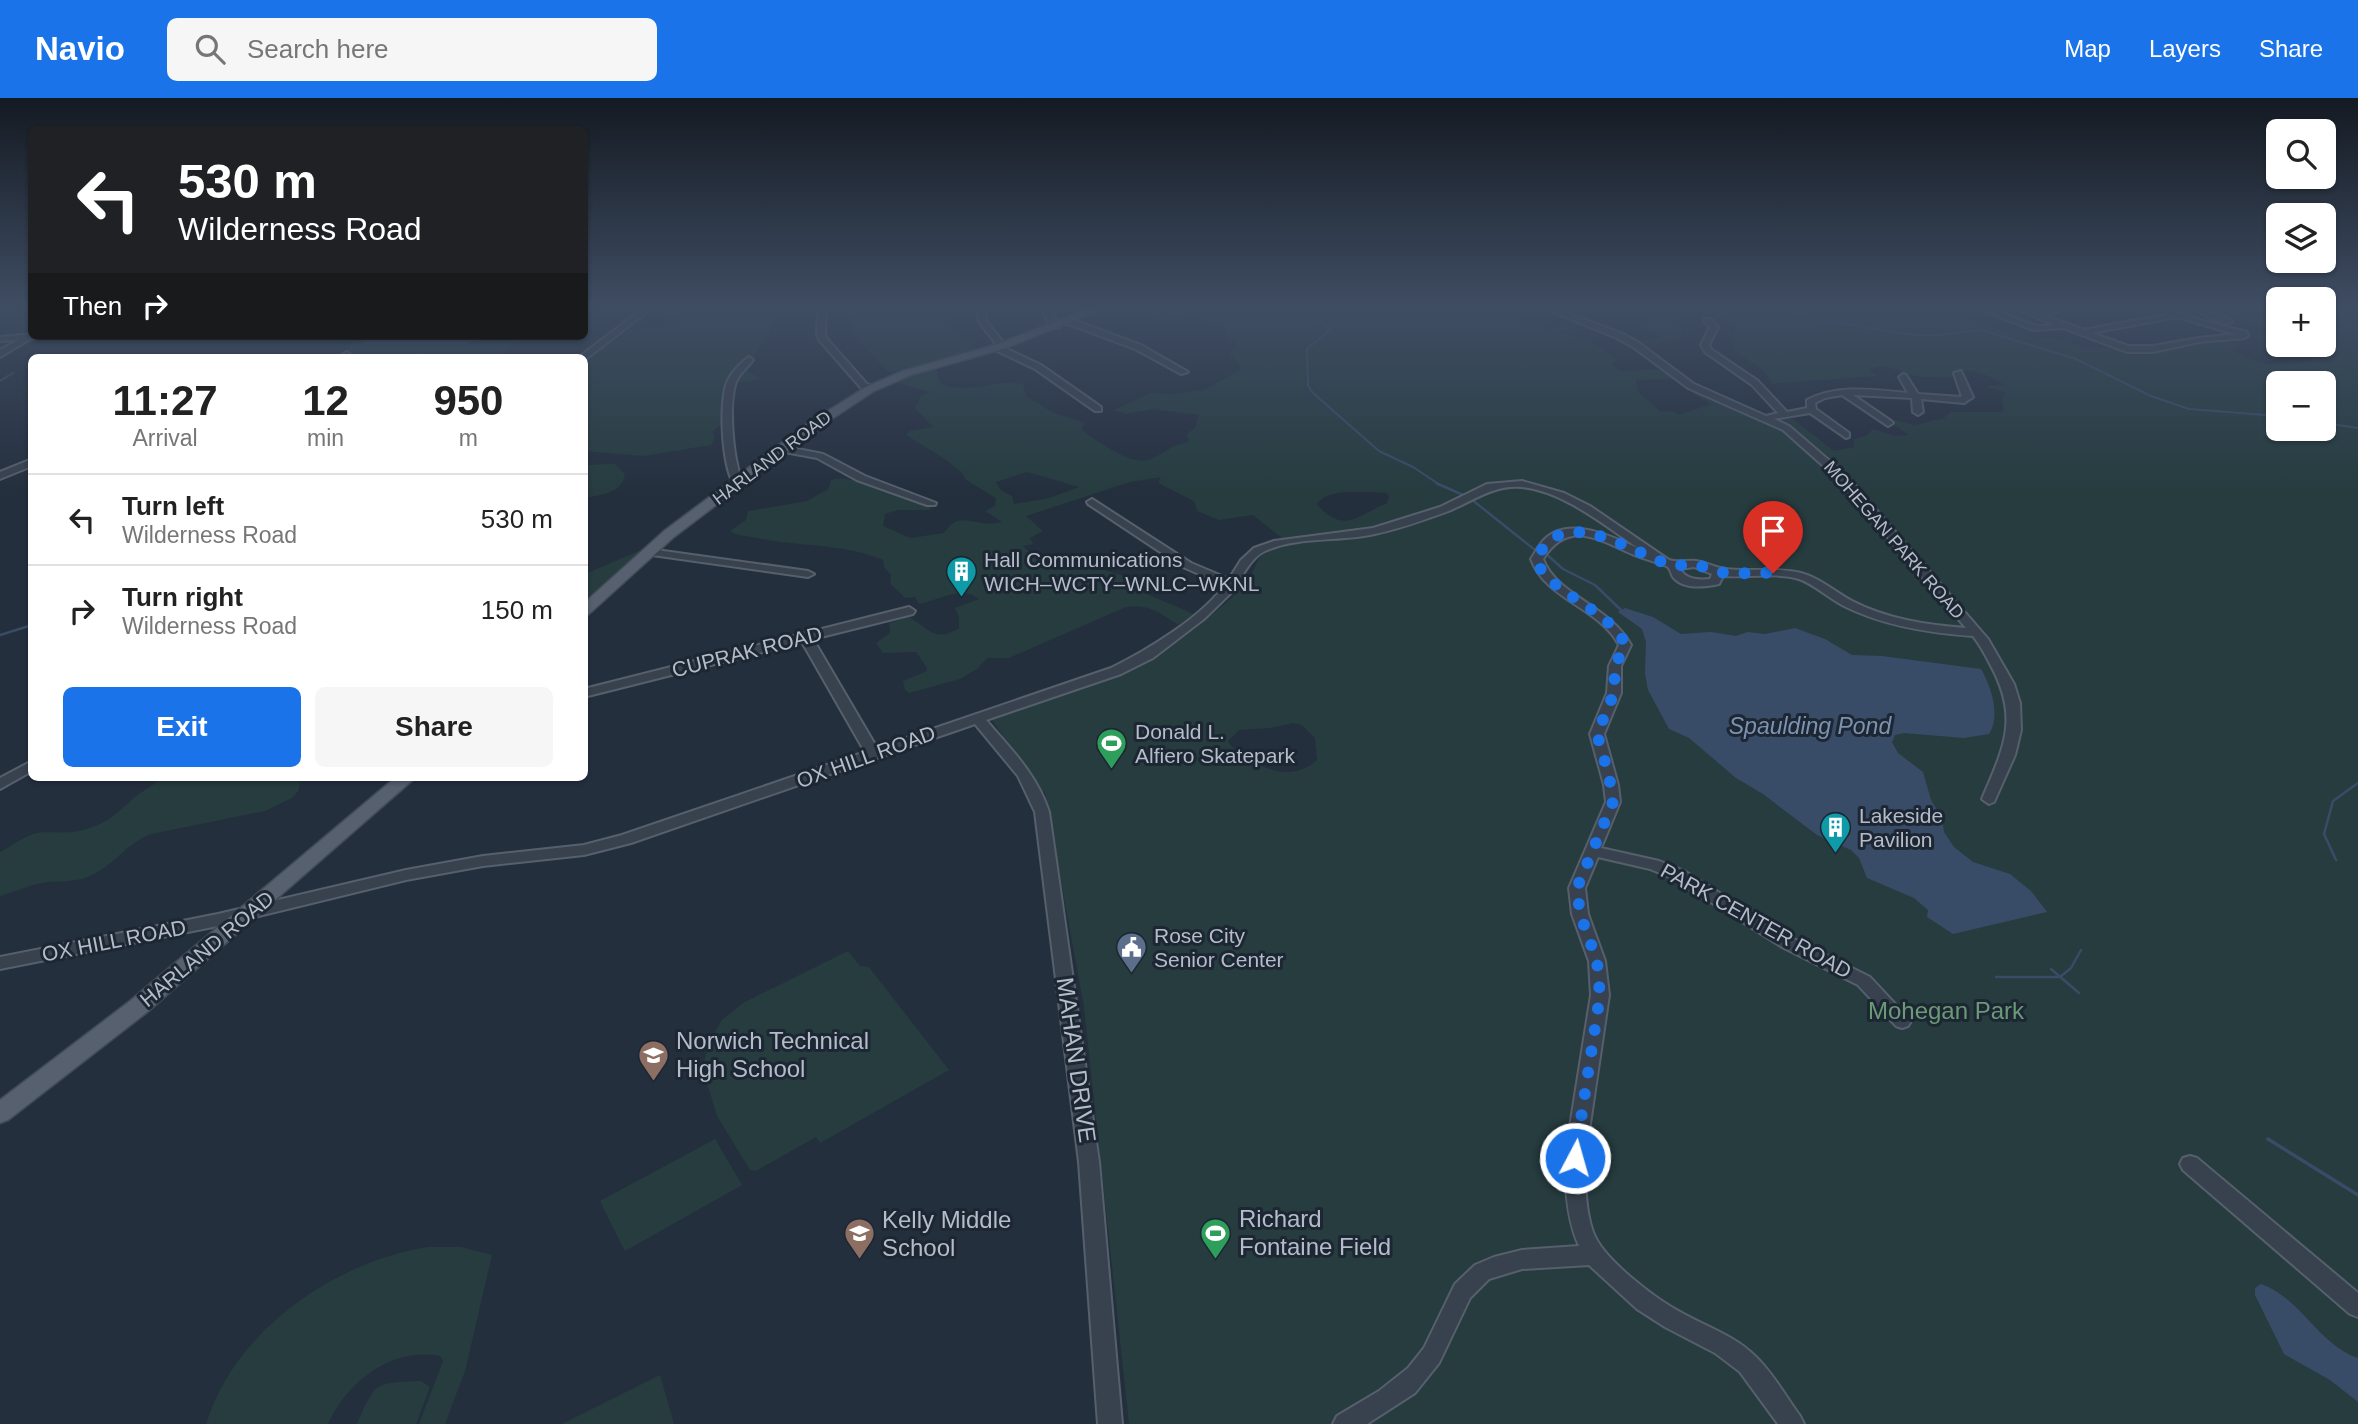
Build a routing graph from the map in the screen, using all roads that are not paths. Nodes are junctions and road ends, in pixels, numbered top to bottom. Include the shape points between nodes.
1 (743, 368) edge
2 (848, 368) edge
3 (925, 368) edge
4 (1039, 368) edge
5 (1176, 368) edge
6 (1667, 368) edge
7 (1733, 368) edge
8 (1184, 372) dead end
9 (1958, 373) dead end
10 (1903, 377) dead end
11 (870, 389) junction
12 (1843, 392) junction
13 (1916, 398) junction
14 (1098, 409) dead end
15 (1812, 410) junction
16 (1919, 412) dead end
17 (1784, 414) junction
18 (1767, 418) junction
19 (1888, 423) dead end
20 (1846, 435) dead end
21 (782, 449) junction
22 (28, 464) edge
23 (0, 476) edge
24 (738, 483) junction
25 (1092, 502) dead end
26 (931, 503) dead end
27 (649, 552) junction
28 (1669, 564) junction
29 (1718, 572) junction
30 (808, 574) dead end
31 (1233, 585) junction
32 (588, 607) edge
33 (909, 611) dead end
34 (1976, 633) junction
35 (805, 636) junction
36 (588, 692) edge
37 (977, 718) junction
38 (874, 755) junction
39 (28, 767) edge
40 (402, 781) edge
41 (0, 784) edge
42 (1989, 799) dead end
43 (1593, 851) junction
44 (250, 913) junction
45 (0, 963) edge
46 (1902, 1021) dead end
47 (0, 1113) edge
48 (2190, 1164) dead end
49 (1593, 1255) junction
50 (2358, 1307) edge
51 (1110, 1424) edge
52 (1345, 1424) edge
53 (1792, 1424) edge

1 - 24 street via 732,382 727,420
2 - 11 street
3 - 11 main road, HARLAND ROAD
4 - 14 street
5 - 8 street
6 - 18 street, MOHEGAN PARK ROAD via 1691,386
7 - 17 street via 1755,383
9 - 13 street via 1967,392 1964,400
10 - 13 street
11 - 21 main road, HARLAND ROAD
12 - 13 street
12 - 15 street via 1815,397 1810,402
12 - 19 street
13 - 16 street
15 - 17 street
15 - 20 street
17 - 18 street
18 - 34 street, MOHEGAN PARK ROAD via 1791,431 1833,468
21 - 24 main road, HARLAND ROAD
21 - 26 street via 820,456 861,478
22 - 23 street
24 - 27 main road, HARLAND ROAD
25 - 31 street via 1187,565
27 - 30 street
27 - 32 main road, HARLAND ROAD
28 - 29 street
28 - 29 street via 1681,579 1697,584 1713,583
28 - 31 street, OX HILL ROAD via 1574,501 1539,488 1507,484 1486,487 1444,509 1374,531 1267,546 1251,555
28 - 43 street via 1605,538 1574,532 1552,538 1537,559 1543,573 1607,622 1625,643 1614,669 1614,693 1598,730 1613,798
29 - 34 street via 1794,575 1867,611
31 - 37 street, OX HILL ROAD via 1135,663
33 - 35 street, CUPRAK ROAD
34 - 42 street, MOHEGAN PARK ROAD via 2002,671 2015,718 2012,744
35 - 36 street, CUPRAK ROAD
35 - 38 street
37 - 38 street, OX HILL ROAD
37 - 51 street, MAHAN DRIVE via 1030,784 1042,812 1089,1162
38 - 44 street, OX HILL ROAD via 600,847 462,864
39 - 41 street
40 - 44 main road, HARLAND ROAD
43 - 46 street, PARK CENTER ROAD via 1654,864 1679,875 1788,943 1864,981
43 - 49 street via 1580,878 1577,898 1595,950 1600,995 1577,1134 1575,1178 1582,1231
44 - 45 street, OX HILL ROAD
44 - 47 main road, HARLAND ROAD
48 - 50 street
49 - 52 street via 1524,1261 1479,1274 1462,1291 1436,1349 1419,1374
49 - 53 street via 1645,1302 1739,1357

